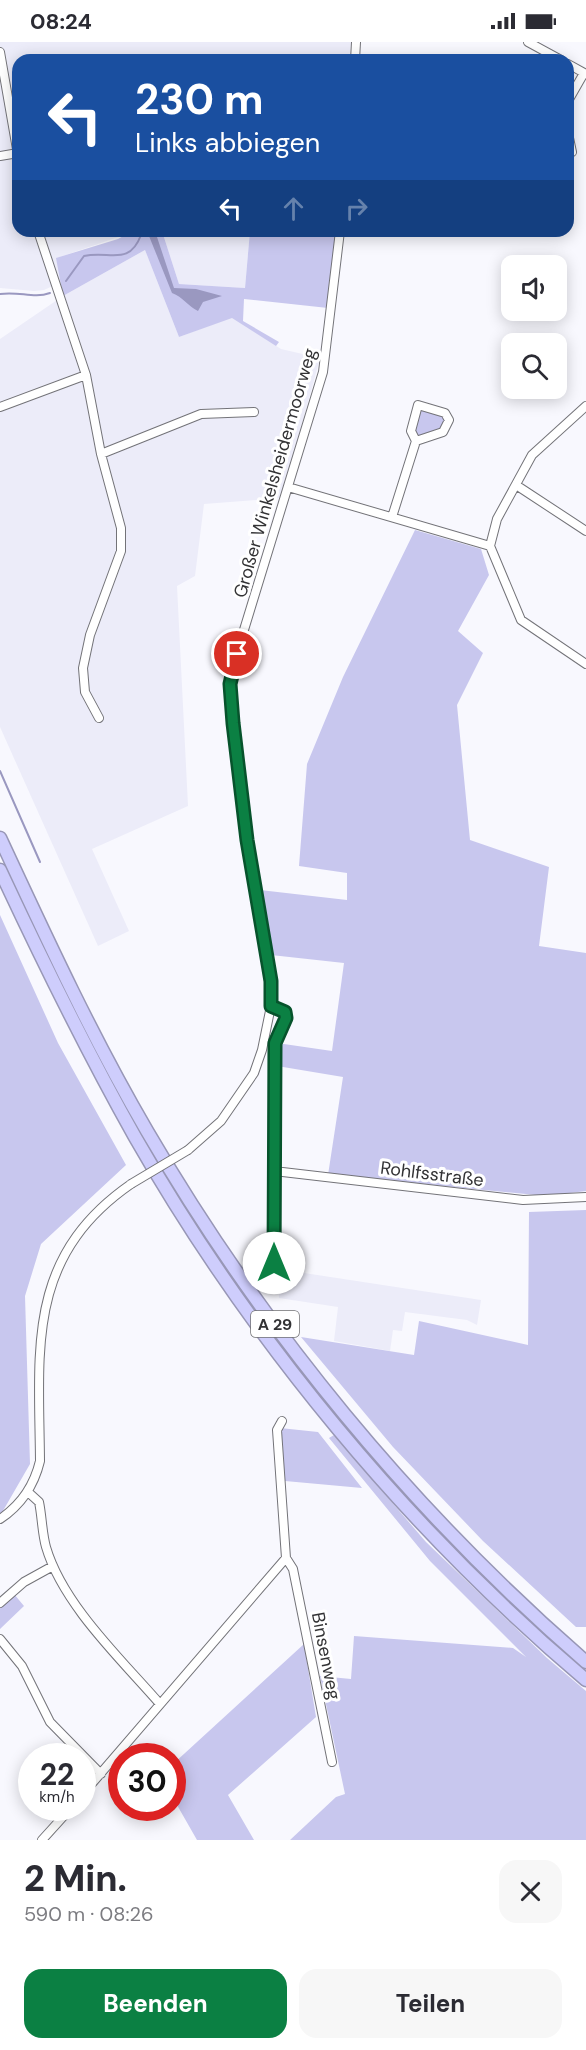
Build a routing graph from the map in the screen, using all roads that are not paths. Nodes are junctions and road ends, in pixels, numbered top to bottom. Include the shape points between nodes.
1 (528, 42) edge
2 (0, 52) edge
3 (550, 54) edge
4 (585, 73) edge
5 (574, 91) edge
6 (12, 120) edge
7 (40, 237) edge
8 (339, 237) edge
9 (86, 375) junction
10 (586, 406) edge
11 (0, 407) edge
12 (254, 412) dead end
13 (416, 441) junction
14 (101, 454) junction
15 (516, 485) junction
16 (288, 487) junction
17 (392, 517) junction
18 (586, 531) edge
19 (490, 546) junction
20 (586, 663) edge
21 (99, 718) dead end
22 (0, 838) edge
23 (0, 870) edge
24 (271, 1006) junction
25 (274, 1171) junction
26 (586, 1197) edge
27 (270, 1276) dead end
28 (282, 1421) dead end
29 (28, 1492) junction
30 (0, 1519) edge
31 (286, 1558) junction
32 (53, 1566) junction
33 (0, 1604) edge
34 (0, 1639) edge
35 (586, 1662) edge
36 (586, 1680) edge
37 (160, 1704) junction
38 (332, 1762) dead end
39 (101, 1774) junction
40 (96, 1780) edge
41 (59, 1821) edge
42 (42, 1840) edge

1 - 3 street
2 - 6 street
4 - 5 street
7 - 9 street
8 - 16 street, Großer Winkelsheidermoorweg via 323,372
9 - 11 street
9 - 14 street
10 - 15 street via 532,455
12 - 14 street via 201,414
13 - 13 street via 411,431 418,405 446,413 449,420 443,432
13 - 17 street
14 - 21 street via 121,528 121,551 90,635 83,668 85,692
15 - 18 street
15 - 19 street via 497,519
16 - 17 street
16 - 24 street, Großer Winkelsheidermoorweg via 230,684
17 - 19 street
19 - 20 street via 521,620
22 - 35 highway, A 29 via 64,974 146,1129 240,1275 335,1402 395,1473 501,1584
23 - 36 highway, A 29 via 49,974 136,1138 277,1350 329,1418 404,1502 501,1602
24 - 25 street, Großer Winkelsheidermoorweg via 285,1012 286,1018 275,1043
24 - 29 street, Großer Winkelsheidermoorweg, bridge via 254,1073 221,1121 188,1150 131,1184 93,1215 71,1241 53,1275 44,1311 39,1368 40,1461
25 - 26 street, Rohlfsstraße via 523,1200
25 - 27 street, Großer Winkelsheidermoorweg via 274,1263
28 - 31 street via 277,1430
29 - 30 street
29 - 32 street via 39,1502
31 - 37 street
31 - 38 street, Binsenweg via 293,1569
32 - 33 street via 24,1582
32 - 37 street via 104,1640
34 - 39 street via 22,1666 50,1722
37 - 39 street
39 - 40 street
41 - 42 street

